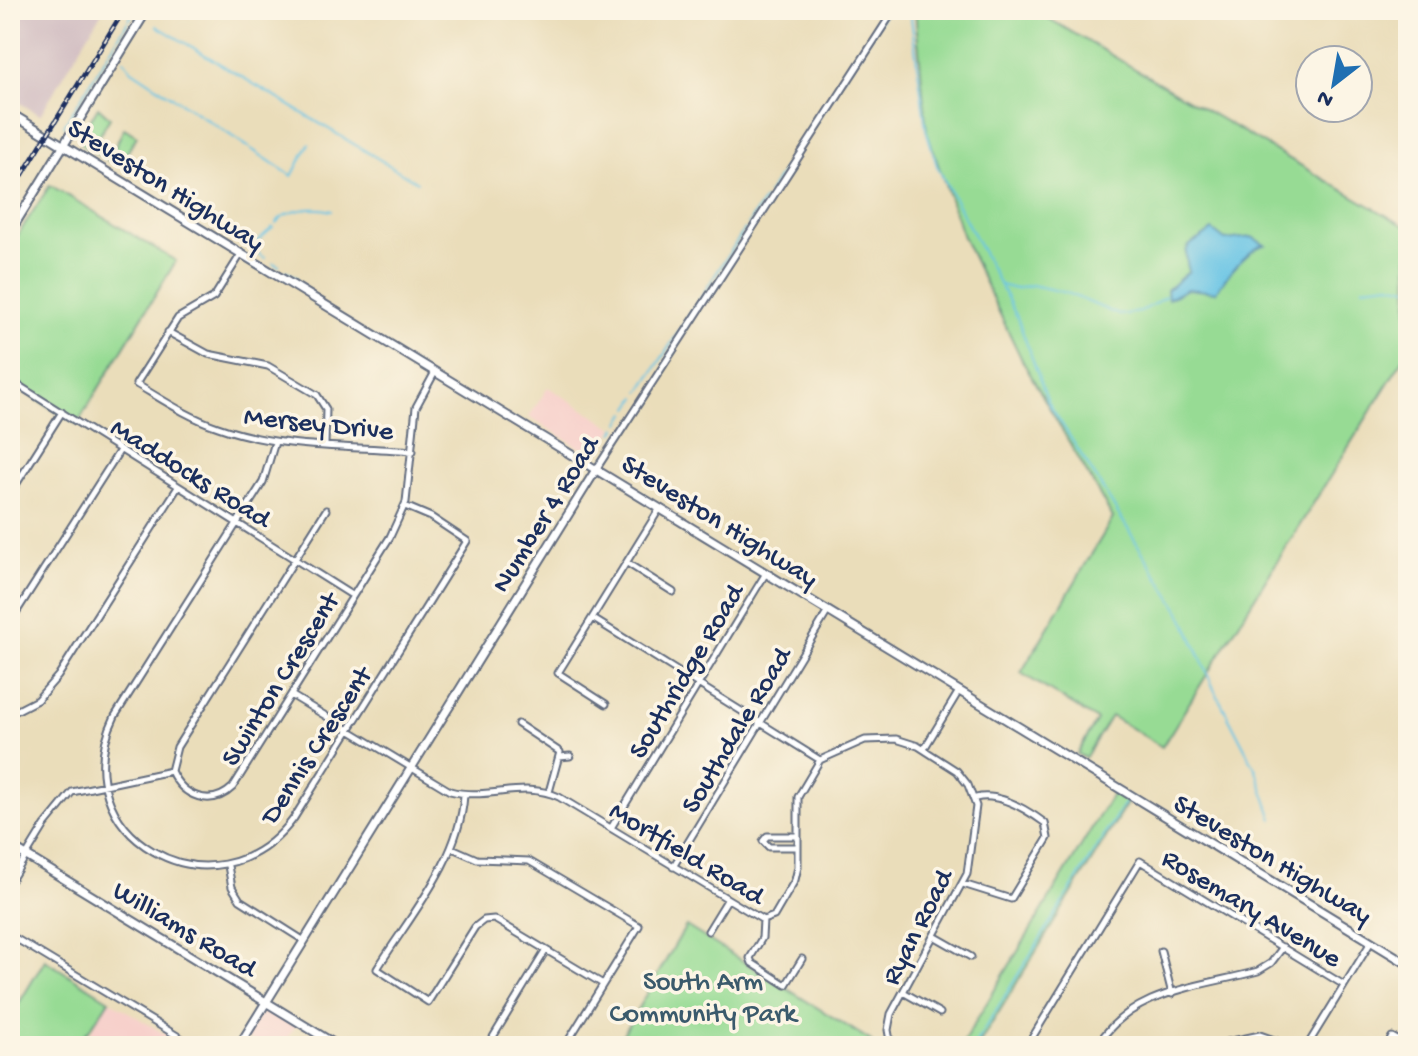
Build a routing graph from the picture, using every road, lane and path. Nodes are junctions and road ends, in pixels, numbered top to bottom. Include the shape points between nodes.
1 (147, 10) edge
2 (894, 10) edge
3 (10, 113) edge
4 (65, 146) junction
5 (10, 232) edge
6 (241, 254) junction
7 (168, 332) junction
8 (435, 372) junction
9 (10, 380) edge
10 (62, 412) junction
11 (275, 442) junction
12 (325, 445) junction
13 (120, 450) junction
14 (413, 451) junction
15 (597, 468) junction
16 (178, 486) junction
17 (10, 494) edge
18 (405, 506) junction
19 (660, 507) junction
20 (326, 510) dead end
21 (237, 523) junction
22 (295, 560) junction
23 (627, 563) junction
24 (766, 573) junction
25 (673, 592) dead end
26 (353, 596) junction
27 (828, 611) junction
28 (592, 618) junction
29 (10, 622) edge
30 (699, 684) junction
31 (959, 691) junction
32 (291, 695) junction
33 (606, 704) dead end
34 (10, 714) edge
35 (762, 722) junction
36 (518, 724) dead end
37 (349, 731) junction
38 (924, 749) junction
39 (570, 756) dead end
40 (560, 757) junction
41 (820, 760) junction
42 (410, 768) junction
43 (171, 771) junction
44 (104, 784) junction
45 (549, 792) junction
46 (464, 794) junction
47 (976, 798) junction
48 (611, 828) junction
49 (798, 836) junction
50 (10, 846) edge
51 (798, 847) junction
52 (452, 848) junction
53 (27, 856) junction
54 (228, 866) junction
55 (673, 867) junction
56 (10, 882) edge
57 (963, 884) junction
58 (727, 900) junction
59 (763, 920) junction
60 (708, 931) dead end
61 (10, 935) edge
62 (934, 936) junction
63 (303, 940) junction
64 (1371, 942) junction
65 (1283, 947) junction
66 (546, 950) junction
67 (1161, 951) dead end
68 (971, 957) dead end
69 (802, 959) dead end
70 (1408, 964) edge
71 (603, 984) junction
72 (1344, 985) junction
73 (903, 992) junction
74 (1172, 994) junction
75 (265, 1001) junction
76 (940, 1013) dead end
77 (194, 1046) edge
78 (239, 1046) edge
79 (338, 1046) edge
80 (493, 1046) edge
81 (565, 1046) edge
82 (891, 1046) edge
83 (1027, 1046) edge
84 (1097, 1046) edge
85 (1209, 1046) edge
86 (1291, 1046) edge
87 (1307, 1046) edge
88 (1387, 1046) edge
89 (1408, 1046) edge

1 - 4 main road
2 - 15 street, Number 4 Road
3 - 4 main road, Steveston Highway
4 - 5 main road
4 - 6 main road, Steveston Highway
6 - 7 street via 214,297 184,313
6 - 8 main road, Steveston Highway
7 - 11 street, Mersey Drive via 136,384 213,426
7 - 12 street via 208,354 268,366 317,395 326,409
8 - 14 street, Swinton Crescent via 416,407
8 - 15 main road, Steveston Highway
9 - 10 street, Maddocks Road
10 - 13 street, Maddocks Road
10 - 17 street
11 - 12 street, Mersey Drive
11 - 21 street, Dennis Crescent via 269,470
12 - 14 street, Mersey Drive
13 - 16 street, Maddocks Road
13 - 29 street
14 - 18 street, Swinton Crescent
15 - 19 main road, Steveston Highway
15 - 42 main road, Number 4 Road
16 - 21 street, Maddocks Road
16 - 34 street via 48,690
18 - 26 street, Swinton Crescent
18 - 37 street, Dennis Crescent via 467,541
19 - 23 street
19 - 24 main road, Steveston Highway
20 - 22 street, Swinton Crescent
21 - 22 street, Maddocks Road
21 - 44 street, Dennis Crescent via 115,716 104,751
22 - 26 street, Maddocks Road
22 - 43 street, Swinton Crescent via 177,747
23 - 25 street
23 - 28 street
24 - 27 main road, Steveston Highway
24 - 30 street, Southridge Road
26 - 32 street, Swinton Crescent
27 - 31 main road, Steveston Highway
27 - 35 street, Southdale Road
28 - 30 street
28 - 33 street via 558,673
30 - 35 street
30 - 48 street, Southridge Road
31 - 38 street
31 - 64 main road, Steveston Highway
32 - 37 street, Mortfield Road
32 - 43 street, Swinton Crescent via 228,792 197,797 181,787
35 - 41 street
35 - 55 street, Southdale Road
36 - 40 street via 557,748
37 - 42 street, Mortfield Road
37 - 54 street, Dennis Crescent via 280,836
38 - 41 street via 881,738 847,746
38 - 47 street via 957,771
39 - 40 street
40 - 45 street
41 - 49 street, Mortfield Road via 798,797
42 - 46 street, Mortfield Road
42 - 63 main road, Number 4 Road
43 - 44 street
44 - 53 street via 66,796
44 - 54 street, Dennis Crescent via 121,821 148,849 176,863
45 - 46 street, Mortfield Road
45 - 48 street, Mortfield Road
46 - 52 street via 463,818
47 - 57 street, Ryan Road
47 - 57 street via 1015,804 1046,825 1046,844 1012,901
48 - 55 street, Mortfield Road
49 - 51 street, Mortfield Road
49 - 51 street via 767,836 763,841 767,847
50 - 53 main road, Williams Road
51 - 59 street, Mortfield Road via 795,880 774,916
52 - 66 street via 377,969 428,1002 484,920 499,921
52 - 71 street via 477,859 529,861 639,926
53 - 56 street
53 - 75 main road, Williams Road
54 - 63 street via 240,900
55 - 58 street, Mortfield Road
57 - 62 street, Ryan Road
58 - 59 street, Mortfield Road
58 - 60 street
59 - 69 street via 752,963 786,985
61 - 77 street
62 - 68 street
62 - 73 street, Ryan Road
63 - 75 main road, Number 4 Road
64 - 70 main road, Steveston Highway
64 - 72 street
65 - 72 street, Rosemary Avenue
65 - 74 street via 1258,971
65 - 83 street, Rosemary Avenue via 1140,861
66 - 71 street
66 - 80 street via 493,1037
67 - 74 street
71 - 81 street
72 - 87 street
73 - 76 street
73 - 82 street, Ryan Road via 889,1021
74 - 84 street via 1130,1009 1110,1025
75 - 78 main road, Number 4 Road
75 - 79 main road, Williams Road
85 - 86 street via 1260,1035
88 - 89 street via 1392,1037

